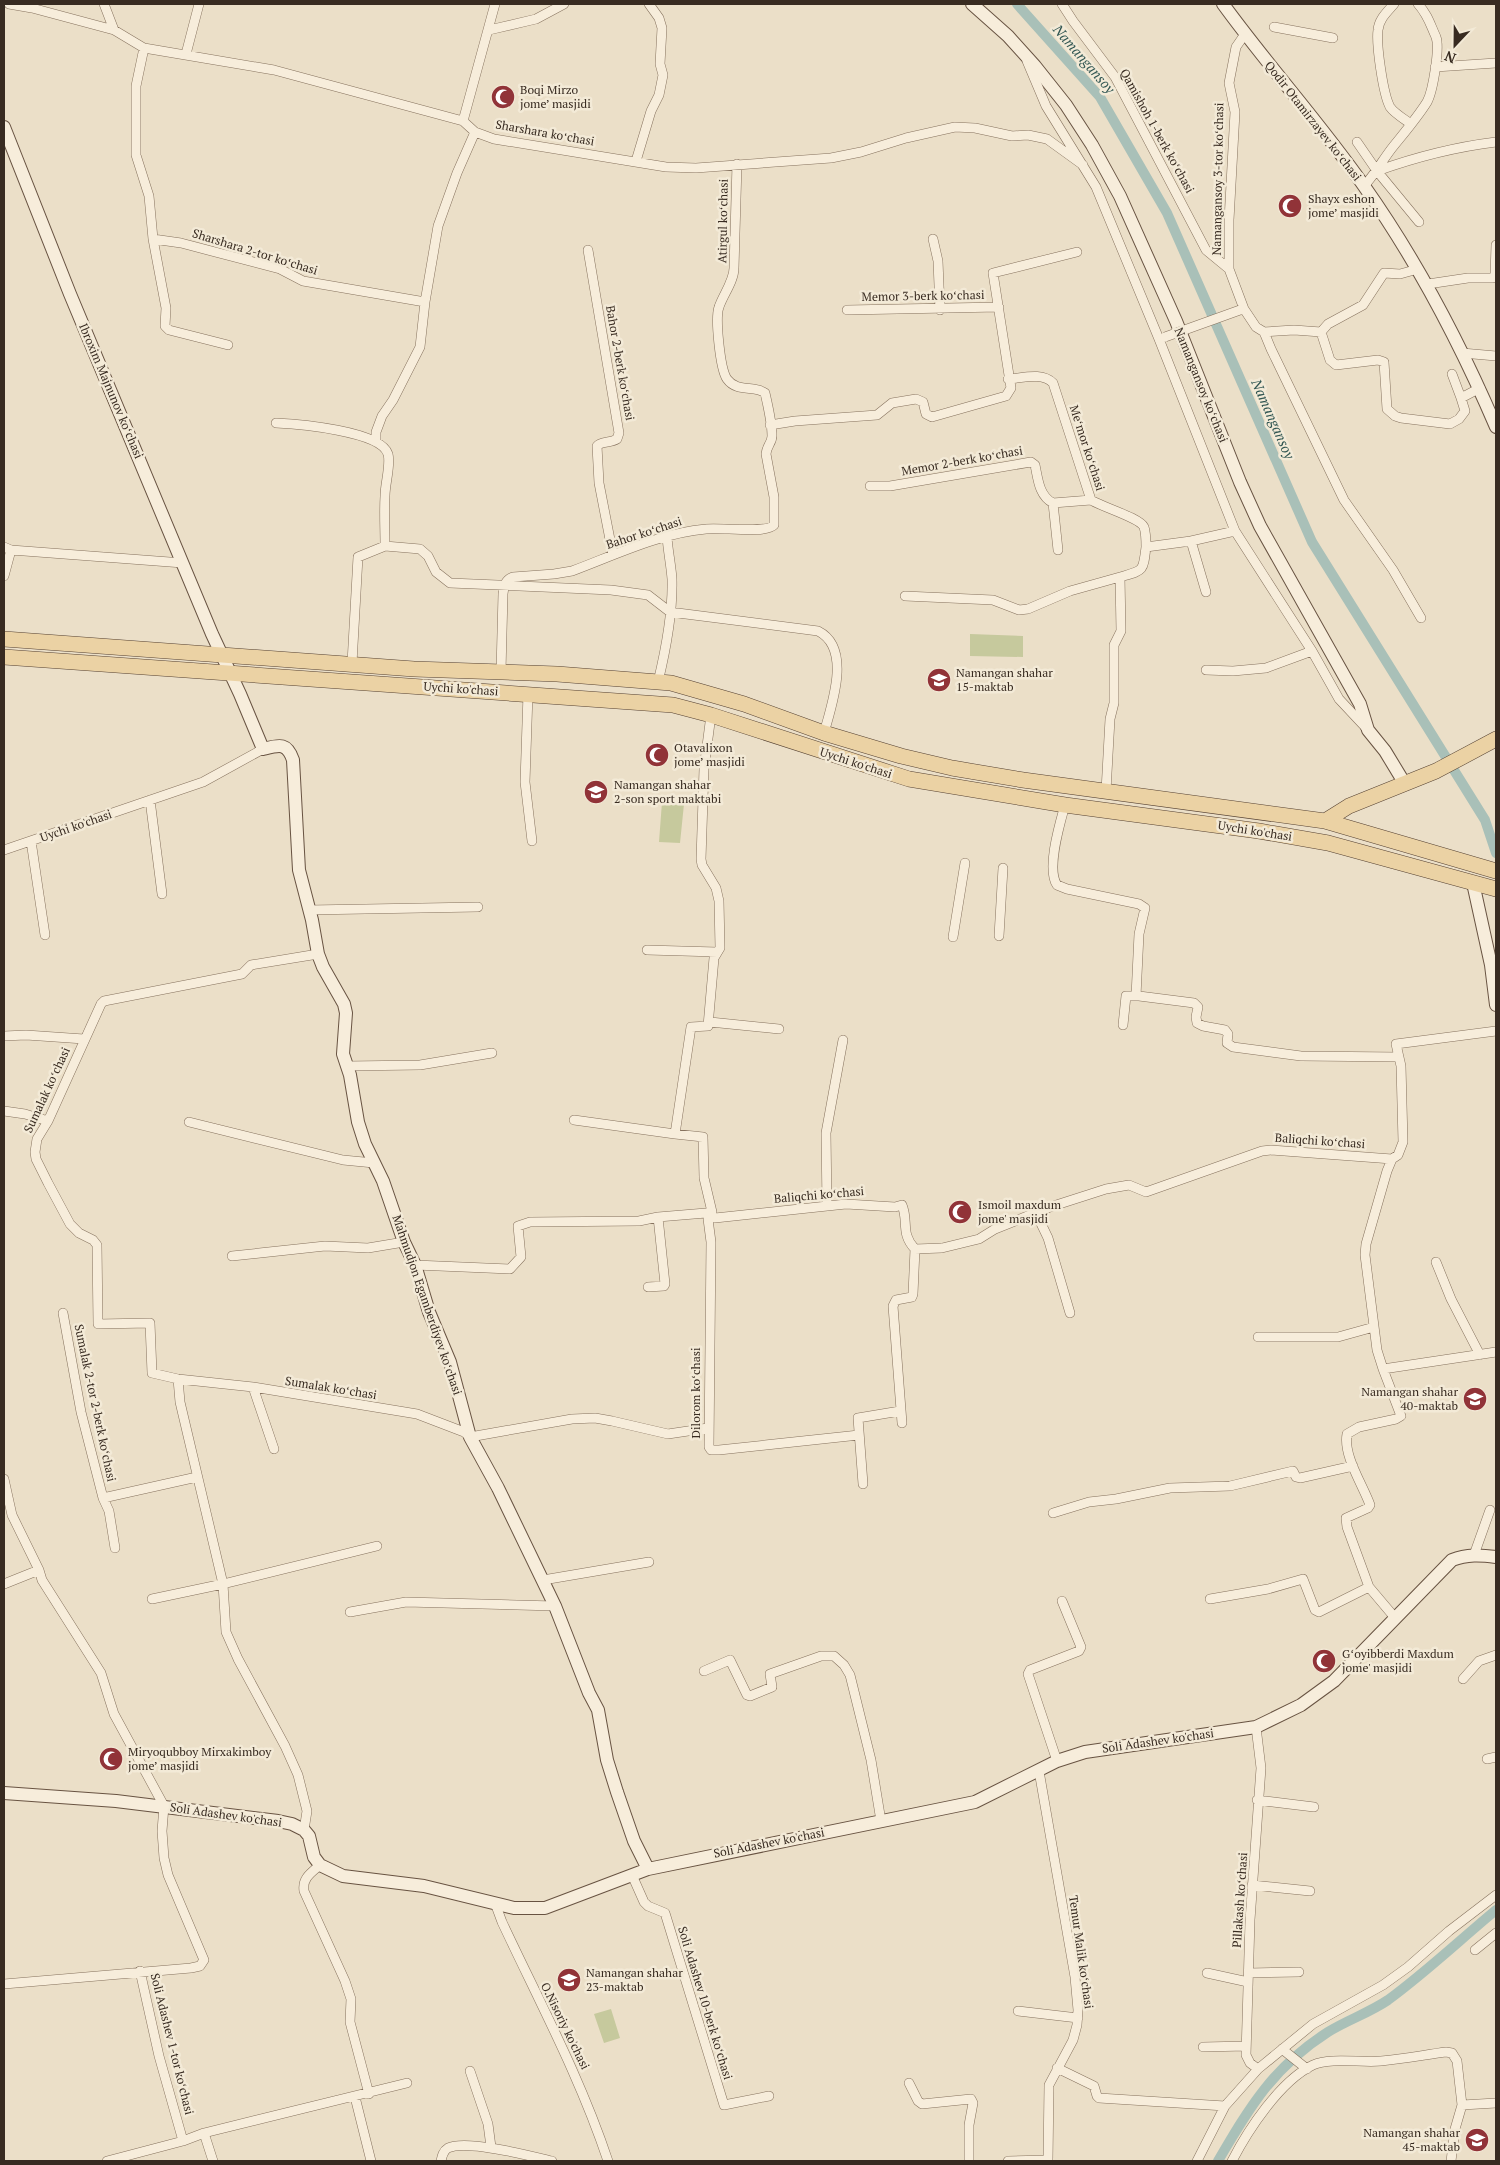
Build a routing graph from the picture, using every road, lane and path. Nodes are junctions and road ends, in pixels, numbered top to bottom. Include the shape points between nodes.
1 (9, 4) edge
2 (104, 4) edge
3 (199, 4) edge
4 (495, 4) edge
5 (564, 4) edge
6 (649, 4) edge
7 (972, 4) edge
8 (1062, 4) edge
9 (1223, 4) edge
10 (1394, 4) edge
11 (1418, 4) edge
12 (1274, 28) dead end
13 (114, 30) junction
14 (490, 30) junction
15 (1245, 34) junction
16 (1333, 38) dead end
17 (144, 48) junction
18 (186, 54) junction
19 (1024, 54) junction
20 (1496, 63) edge
21 (1435, 66) junction
22 (463, 121) junction
23 (1411, 124) junction
24 (4, 126) edge
25 (475, 132) junction
26 (1357, 142) dead end
27 (1496, 142) edge
28 (636, 161) junction
29 (737, 164) junction
30 (1083, 166) junction
31 (1377, 172) junction
32 (1364, 186) junction
33 (1418, 222) dead end
34 (153, 239) junction
35 (933, 239) dead end
36 (1496, 245) edge
37 (588, 250) dead end
38 (1077, 252) dead end
39 (1418, 269) junction
40 (1229, 270) junction
41 (1428, 284) junction
42 (425, 302) junction
43 (999, 307) junction
44 (847, 310) dead end
45 (940, 310) junction
46 (1242, 310) junction
47 (1264, 332) junction
48 (1322, 332) junction
49 (1162, 338) junction
50 (228, 345) dead end
51 (1462, 353) junction
52 (1496, 356) edge
53 (1452, 374) dead end
54 (1008, 379) junction
55 (1480, 388) junction
56 (1462, 398) junction
57 (276, 423) dead end
58 (770, 425) junction
59 (1496, 427) edge
60 (376, 441) junction
61 (870, 486) dead end
62 (1091, 500) junction
63 (1053, 503) junction
64 (1235, 531) junction
65 (666, 537) junction
66 (1191, 541) junction
67 (385, 546) junction
68 (1146, 547) junction
69 (7, 548) edge
70 (1058, 550) dead end
71 (613, 555) junction
72 (183, 563) junction
73 (4, 576) edge
74 (1120, 577) junction
75 (504, 586) junction
76 (1206, 592) dead end
77 (905, 596) dead end
78 (670, 612) junction
79 (1421, 618) dead end
80 (4, 639) edge
81 (1312, 651) junction
82 (221, 654) junction
83 (4, 657) edge
84 (352, 663) junction
85 (1206, 670) dead end
86 (501, 671) junction
87 (229, 673) junction
88 (658, 682) junction
89 (528, 694) junction
90 (711, 715) junction
91 (1368, 730) junction
92 (824, 733) junction
93 (1496, 739) edge
94 (263, 749) junction
95 (1405, 784) junction
96 (1106, 791) junction
97 (150, 800) junction
98 (1065, 805) junction
99 (1325, 821) junction
100 (1388, 840) junction
101 (31, 841) junction
102 (532, 841) dead end
103 (4, 850) edge
104 (1383, 857) junction
105 (965, 863) dead end
106 (1004, 868) dead end
107 (1496, 871) edge
108 (1477, 884) junction
109 (1496, 889) edge
110 (162, 894) dead end
111 (478, 907) dead end
112 (309, 910) junction
113 (45, 934) dead end
114 (999, 936) dead end
115 (953, 937) dead end
116 (647, 950) dead end
117 (717, 952) junction
118 (318, 954) junction
119 (1136, 996) junction
120 (1496, 1005) edge
121 (710, 1022) junction
122 (1123, 1025) dead end
123 (779, 1029) dead end
124 (1496, 1031) edge
125 (4, 1036) edge
126 (84, 1039) junction
127 (844, 1040) dead end
128 (492, 1053) dead end
129 (1399, 1057) junction
130 (347, 1066) junction
131 (4, 1111) edge
132 (574, 1120) dead end
133 (48, 1121) junction
134 (189, 1122) dead end
135 (675, 1134) junction
136 (1392, 1159) junction
137 (374, 1163) junction
138 (827, 1206) junction
139 (1036, 1212) junction
140 (710, 1216) junction
141 (658, 1217) junction
142 (404, 1242) junction
143 (915, 1249) junction
144 (232, 1256) dead end
145 (1436, 1262) dead end
146 (415, 1265) junction
147 (648, 1288) dead end
148 (63, 1313) dead end
149 (1070, 1313) dead end
150 (1374, 1328) junction
151 (1258, 1337) dead end
152 (1496, 1352) edge
153 (1480, 1355) junction
154 (1383, 1369) junction
155 (178, 1379) junction
156 (253, 1387) junction
157 (900, 1411) junction
158 (902, 1423) dead end
159 (708, 1428) junction
160 (860, 1435) junction
161 (470, 1437) junction
162 (274, 1449) dead end
163 (1353, 1466) junction
164 (198, 1477) junction
165 (4, 1479) edge
166 (864, 1484) dead end
167 (103, 1498) junction
168 (1490, 1510) dead end
169 (1053, 1513) dead end
170 (377, 1546) dead end
171 (115, 1548) dead end
172 (1474, 1555) junction
173 (1496, 1557) edge
174 (649, 1562) dead end
175 (39, 1570) junction
176 (543, 1580) junction
177 (4, 1584) edge
178 (223, 1584) junction
179 (1369, 1587) junction
180 (152, 1599) dead end
181 (1210, 1599) dead end
182 (1062, 1601) dead end
183 (555, 1606) junction
184 (350, 1612) dead end
185 (1396, 1619) junction
186 (1496, 1655) edge
187 (704, 1671) dead end
188 (1463, 1680) dead end
189 (1256, 1727) junction
190 (1057, 1761) junction
191 (1039, 1771) junction
192 (4, 1793) edge
193 (1257, 1800) junction
194 (164, 1806) junction
195 (1314, 1807) dead end
196 (881, 1820) junction
197 (304, 1830) junction
198 (320, 1865) junction
199 (648, 1868) junction
200 (632, 1875) junction
201 (1252, 1885) junction
202 (1310, 1891) dead end
203 (1496, 1895) edge
204 (496, 1903) junction
205 (1496, 1933) edge
206 (1475, 1950) dead end
207 (140, 1971) junction
208 (1299, 1972) dead end
209 (1207, 1973) dead end
210 (1249, 1978) junction
211 (4, 1984) edge
212 (1018, 2011) dead end
213 (1078, 2018) junction
214 (1246, 2046) junction
215 (1203, 2047) dead end
216 (1285, 2052) junction
217 (1057, 2068) junction
218 (1306, 2068) junction
219 (1258, 2069) junction
220 (470, 2071) dead end
221 (909, 2083) dead end
222 (407, 2084) dead end
223 (369, 2094) junction
224 (769, 2096) dead end
225 (354, 2097) junction
226 (1496, 2103) edge
227 (1462, 2105) junction
228 (1225, 2106) junction
229 (204, 2133) junction
230 (183, 2141) junction
231 (491, 2147) junction
232 (1048, 2160) edge
233 (107, 2161) edge
234 (213, 2161) edge
235 (371, 2161) edge
236 (441, 2161) edge
237 (552, 2161) edge
238 (608, 2161) edge
239 (969, 2161) edge
240 (1008, 2161) edge
241 (1196, 2161) edge
242 (1232, 2161) edge
243 (1451, 2161) edge

1 - 13 street, Sharshara koʻchasi
2 - 13 street
3 - 18 street
4 - 14 street
5 - 14 street via 536,19
6 - 28 street via 662,28 660,64 663,75
7 - 19 street, Namangansoy koʻchasi
8 - 40 street, Qamishoh 1-berk koʻchasi via 1115,76 1206,250
9 - 15 street, Qodir Otamirzayev koʻchasi
10 - 23 street via 1378,30 1382,78 1392,109
11 - 21 street via 1428,15 1436,38
12 - 16 street
13 - 17 street, Sharshara koʻchasi
14 - 22 street
15 - 32 street, Qodir Otamirzayev koʻchasi
15 - 40 street, Namangansoy 3-tor koʻchasi via 1236,47 1229,83 1235,105
17 - 18 street, Sharshara koʻchasi
17 - 34 street via 136,86 136,155 149,196
18 - 22 street, Sharshara koʻchasi via 274,70
19 - 30 street via 1046,106
19 - 91 street, Namangansoy koʻchasi via 1066,105 1120,196 1176,321 1260,526 1360,704
20 - 21 street
21 - 23 street via 1428,100
22 - 25 street, Sharshara koʻchasi
23 - 31 street
24 - 72 street, Ibroxim Majnunov koʻchasi via 70,294
25 - 28 street, Sharshara koʻchasi via 504,141
25 - 42 street via 438,226
26 - 31 street
27 - 31 street via 1459,146
28 - 29 street, Sharshara koʻchasi via 682,168
29 - 30 street, Sharshara koʻchasi via 830,158 955,127 1046,139
29 - 58 street, Atirgul koʻchasi via 734,270 718,311 723,368 731,384 765,393
30 - 49 street via 1096,187
31 - 32 street
31 - 33 street
32 - 39 street, Qodir Otamirzayev koʻchasi
34 - 42 street, Sharshara 2-tor koʻchasi via 181,242 280,269 303,281
34 - 50 street via 166,308 164,326
35 - 45 street via 938,261
36 - 41 street via 1493,278
37 - 71 street, Bahor 2-berk koʻchasi via 619,433 613,442 597,446 596,464
38 - 43 street via 993,273
39 - 41 street, Qodir Otamirzayev koʻchasi
39 - 48 street via 1400,274 1384,273 1363,305 1328,324
40 - 46 street
41 - 51 street, Qodir Otamirzayev koʻchasi
42 - 60 street via 420,347 382,416
43 - 45 street, Memor 3-berk koʻchasi
43 - 54 street
44 - 45 street, Memor 3-berk koʻchasi
46 - 47 street
46 - 49 street, bridge
47 - 48 street
47 - 79 street via 1344,500 1393,570
48 - 56 street via 1330,360 1336,366 1384,362 1387,409 1395,416 1450,424 1460,419 1465,411
49 - 64 street
51 - 52 street
51 - 55 street, Qodir Otamirzayev koʻchasi
53 - 56 street
54 - 58 street via 1011,391 1006,396 937,416 928,416 923,402 916,399 892,403 877,415
54 - 62 street, Meʻmor koʻchasi via 1042,377 1053,383
55 - 56 street
55 - 59 street, Qodir Otamirzayev koʻchasi
57 - 60 street via 344,432
58 - 65 street, Bahor koʻchasi via 772,438 766,454 774,497 772,528 706,528
60 - 67 street via 386,450 388,458
61 - 63 street, Memor 2-berk koʻchasi via 890,486 1031,462 1035,465 1044,496
62 - 63 street
62 - 68 street, Meʻmor koʻchasi via 1139,521 1144,529
63 - 70 street
64 - 66 street
64 - 81 street
65 - 71 street, Bahor koʻchasi
65 - 78 street via 672,580
66 - 68 street
66 - 76 street
67 - 75 street via 420,549 428,556 436,572 450,583
67 - 84 street via 358,557
68 - 74 street via 1140,571
69 - 72 street
69 - 73 street
71 - 75 street, Bahor koʻchasi via 572,571 512,577
72 - 82 street, Ibroxim Majnunov koʻchasi
74 - 77 street via 1019,610 993,600
74 - 96 street via 1121,632 1114,645 1114,702
75 - 78 street via 611,590 648,595
75 - 86 street
78 - 88 street
78 - 92 street via 818,631 825,635 836,650 837,658 833,700
80 - 82 main road, Uychi ko'chasi
81 - 85 street via 1266,668
81 - 91 street via 1339,699
82 - 84 main road, Uychi ko'chasi
82 - 87 street
83 - 87 main road, Uychi ko'chasi
84 - 86 main road, Uychi ko'chasi
86 - 88 main road, Uychi ko'chasi
87 - 89 main road, Uychi ko'chasi
87 - 94 street
88 - 92 main road, Uychi ko'chasi via 708,692
89 - 90 main road, Uychi ko'chasi via 673,705
89 - 102 street via 525,782
90 - 98 main road, Uychi ko'chasi via 909,780
90 - 117 street via 704,768 701,859 719,901 720,948
91 - 95 street, Namangansoy koʻchasi
92 - 96 main road, Uychi ko'chasi via 952,768
93 - 95 main road
94 - 97 street, Uychi ko'chasi via 203,782
94 - 112 street, Mahmudjon Egamberdiyev koʻchasi via 278,745 285,747 293,760 299,870
95 - 99 main road via 1349,806
96 - 99 main road, Uychi ko'chasi
97 - 101 street, Uychi ko'chasi
97 - 110 street
98 - 104 main road, Uychi ko'chasi via 1259,831
98 - 119 street via 1053,863 1057,884 1145,908 1139,934
99 - 100 main road, Uychi ko'chasi
100 - 104 main road
100 - 107 main road, Uychi ko'chasi
101 - 103 street, Uychi ko'chasi
101 - 113 street
104 - 108 main road, Uychi ko'chasi
105 - 115 street
106 - 114 street
108 - 109 main road, Uychi ko'chasi
108 - 120 street
111 - 112 street
112 - 118 street, Mahmudjon Egamberdiyev koʻchasi
116 - 117 street
117 - 121 street
118 - 126 street, Sumalak koʻchasi via 251,965 246,972 237,975 104,1001
118 - 130 street, Mahmudjon Egamberdiyev koʻchasi via 344,1004 342,1054
119 - 122 street via 1125,998
119 - 129 street via 1197,1005 1197,1022 1228,1032 1227,1043 1230,1046 1301,1056
121 - 123 street
121 - 135 street via 708,1026 691,1026
124 - 129 street via 1396,1044
125 - 126 street
126 - 133 street, Sumalak koʻchasi
127 - 138 street via 826,1133
128 - 130 street via 420,1065
129 - 136 street via 1402,1142 1398,1155
130 - 137 street, Mahmudjon Egamberdiyev koʻchasi via 358,1122
131 - 133 street
132 - 135 street
133 - 155 street, Sumalak koʻchasi via 37,1139 34,1152 74,1229 98,1245 98,1324 150,1323 151,1372
134 - 137 street via 344,1160
135 - 140 street, Dilorom koʻchasi via 703,1137 704,1178 710,1199
136 - 139 street, Baliqchi koʻchasi via 1262,1151 1146,1192 1129,1185 1122,1186
136 - 150 street via 1365,1255
137 - 142 street, Mahmudjon Egamberdiyev koʻchasi
138 - 140 street, Baliqchi koʻchasi
138 - 143 street, Baliqchi koʻchasi via 902,1205 906,1236
139 - 143 street, Baliqchi koʻchasi via 979,1239 942,1248
139 - 149 street via 1048,1238
140 - 141 street, Baliqchi koʻchasi via 706,1213
140 - 159 street, Dilorom koʻchasi
141 - 146 street, Baliqchi koʻchasi via 639,1221 530,1222 519,1225 521,1257 510,1269
141 - 147 street via 665,1284
142 - 144 street via 368,1248 326,1246
142 - 146 street, Mahmudjon Egamberdiyev koʻchasi
143 - 157 street via 912,1297 896,1300 894,1306
145 - 153 street
146 - 161 street, Mahmudjon Egamberdiyev koʻchasi via 429,1312 450,1362
148 - 167 street, Sumalak 2-tor 2-berk koʻchasi
150 - 151 street via 1338,1337
150 - 154 street
152 - 153 street
153 - 154 street
154 - 163 street via 1401,1416 1347,1434
155 - 156 street, Sumalak koʻchasi
155 - 164 street via 180,1402
156 - 161 street, Sumalak koʻchasi via 417,1414
156 - 162 street
157 - 158 street
157 - 160 street via 860,1416
159 - 160 street, Dilorom koʻchasi via 712,1450
159 - 161 street via 668,1434 595,1418
160 - 166 street
161 - 176 street, Mahmudjon Egamberdiyev koʻchasi
163 - 169 street via 1300,1478 1293,1471 1230,1486 1170,1488 1089,1502
163 - 179 street via 1370,1507 1348,1516 1346,1522
164 - 167 street, Sumalak 2-tor 2-berk koʻchasi
164 - 178 street
165 - 175 street via 12,1515
167 - 171 street, Sumalak 2-tor 2-berk koʻchasi via 109,1511
168 - 172 street
170 - 178 street
172 - 173 street, Soli Adashev ko'chasi
172 - 185 street, Soli Adashev ko'chasi via 1452,1560
174 - 176 street
175 - 177 street
175 - 194 street via 42,1580 101,1673 114,1714
176 - 183 street, Mahmudjon Egamberdiyev koʻchasi
178 - 180 street
178 - 197 street via 226,1632 298,1775 307,1811
179 - 181 street via 1319,1612 1315,1610 1303,1579
179 - 185 street
182 - 190 street via 1081,1647 1079,1651 1030,1670 1028,1674
183 - 184 street via 406,1602
183 - 199 street, Mahmudjon Egamberdiyev koʻchasi via 598,1710 617,1792 637,1849
185 - 189 street, Soli Adashev ko'chasi via 1334,1681 1301,1705
186 - 188 street via 1483,1658
187 - 196 street via 730,1660 750,1696 772,1687 770,1674 828,1654 837,1658 850,1675 871,1760
189 - 190 street, Soli Adashev ko'chasi via 1085,1752
189 - 193 street, Pillakash koʻchasi via 1261,1768
190 - 191 street, Soli Adashev ko'chasi
191 - 196 street, Soli Adashev ko'chasi via 975,1802
191 - 213 street, Temur Malik koʻchasi via 1075,1977
192 - 194 street, Soli Adashev ko'chasi
193 - 195 street
193 - 201 street, Pillakash koʻchasi via 1258,1832
194 - 197 street, Soli Adashev ko'chasi via 278,1821
194 - 207 street, Soli Adashev 1-tor koʻchasi via 162,1831 168,1875 204,1960 200,1966 191,1968
196 - 199 street, Soli Adashev ko'chasi
197 - 198 street
198 - 204 street, Soli Adashev ko'chasi via 343,1876 424,1886
198 - 223 street via 302,1883 351,1999 350,2022
199 - 200 street, Soli Adashev ko'chasi
200 - 204 street, Soli Adashev ko'chasi via 545,1908 514,1908
200 - 224 street, Soli Adashev 10-berk koʻchasi via 644,1902 665,1913 724,2105
201 - 202 street
201 - 210 street, Pillakash koʻchasi
203 - 216 street via 1408,1966 1313,2024
204 - 238 street, O.Nisoriy ko'chasi via 502,1922 571,2064
205 - 206 street
207 - 211 street
207 - 230 street, Soli Adashev 1-tor koʻchasi
208 - 210 street
209 - 210 street
210 - 214 street, Pillakash koʻchasi
212 - 213 street
213 - 217 street, Temur Malik koʻchasi via 1072,2040
214 - 215 street
214 - 219 street, Pillakash koʻchasi via 1250,2063
216 - 218 street
216 - 219 street
217 - 228 street via 1094,2086 1099,2098
217 - 232 street, Temur Malik koʻchasi via 1047,2097
218 - 227 street via 1330,2062 1381,2061 1452,2053 1457,2061
218 - 242 street via 1258,2119
219 - 228 street
220 - 231 street via 488,2124
221 - 239 street via 922,2104 971,2099
222 - 223 street
223 - 225 street
225 - 229 street
225 - 235 street
226 - 227 street
227 - 243 street
228 - 241 street
229 - 230 street
229 - 234 street
230 - 233 street
231 - 236 street via 450,2147 442,2154
231 - 237 street
232 - 240 street

